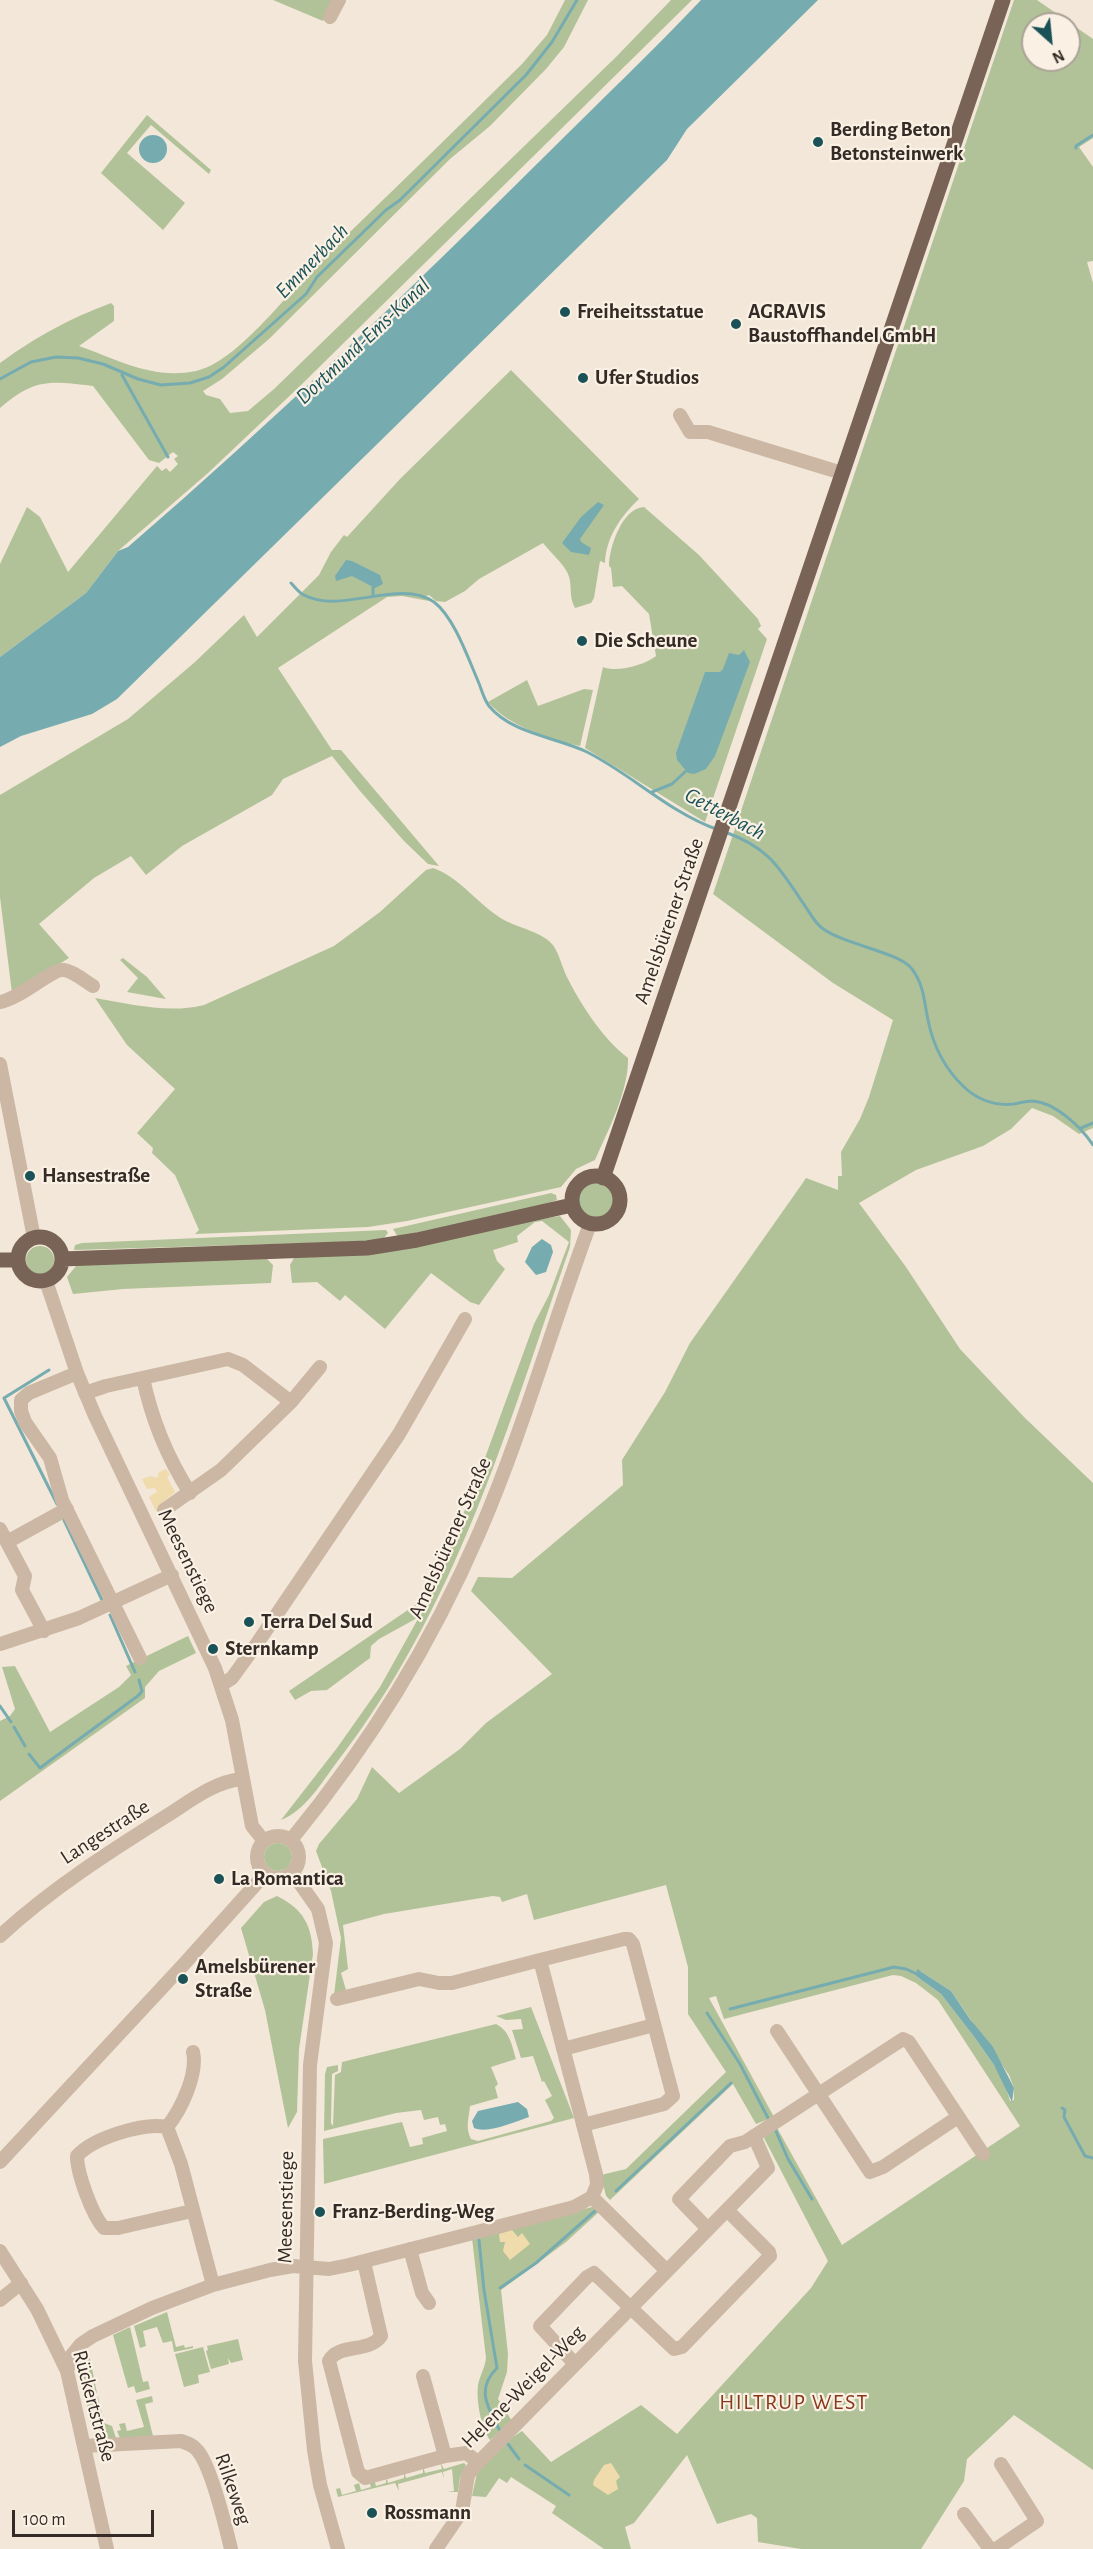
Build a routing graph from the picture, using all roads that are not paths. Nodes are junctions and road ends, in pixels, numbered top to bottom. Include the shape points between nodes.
1 (339, 0) edge
2 (1003, 0) edge
3 (330, 17) dead end
4 (680, 415) dead end
5 (842, 473) junction
6 (93, 986) dead end
7 (0, 1002) edge
8 (0, 1064) edge
9 (603, 1178) junction
10 (572, 1205) junction
11 (590, 1224) junction
12 (34, 1238) junction
13 (62, 1259) junction
14 (0, 1260) edge
15 (18, 1260) junction
16 (46, 1281) junction
17 (465, 1319) dead end
18 (320, 1367) dead end
19 (77, 1373) junction
20 (143, 1378) junction
21 (85, 1393) junction
22 (291, 1402) junction
23 (190, 1493) junction
24 (67, 1509) junction
25 (164, 1510) dead end
26 (0, 1529) edge
27 (7, 1542) junction
28 (172, 1575) junction
29 (114, 1604) junction
30 (44, 1631) junction
31 (0, 1644) edge
32 (140, 1658) dead end
33 (221, 1685) junction
34 (241, 1779) junction
35 (291, 1840) junction
36 (264, 1841) junction
37 (292, 1872) junction
38 (265, 1874) junction
39 (0, 1936) edge
40 (540, 1960) junction
41 (337, 1999) dead end
42 (654, 2025) junction
43 (777, 2031) dead end
44 (563, 2049) junction
45 (193, 2052) dead end
46 (817, 2094) junction
47 (958, 2117) junction
48 (583, 2125) junction
49 (167, 2127) junction
50 (754, 2136) junction
51 (983, 2154) dead end
52 (0, 2162) edge
53 (592, 2197) junction
54 (727, 2210) junction
55 (192, 2211) junction
56 (708, 2229) junction
57 (410, 2249) junction
58 (0, 2251) edge
59 (364, 2262) junction
60 (306, 2268) junction
61 (667, 2271) junction
62 (21, 2283) junction
63 (213, 2285) junction
64 (0, 2300) edge
65 (429, 2303) dead end
66 (632, 2307) junction
67 (575, 2364) junction
68 (67, 2371) junction
69 (423, 2376) dead end
70 (85, 2446) junction
71 (445, 2456) junction
72 (478, 2462) junction
73 (1001, 2464) dead end
74 (964, 2514) dead end
75 (107, 2549) edge
76 (231, 2549) edge
77 (338, 2549) edge
78 (436, 2549) edge
79 (990, 2549) edge
80 (996, 2549) edge

1 - 3 street
2 - 5 main road, Amelsbürener Straße
4 - 5 street via 690,432 708,432
5 - 9 main road, Amelsbürener Straße
6 - 7 street via 59,970 12,1000
8 - 12 street
9 - 10 main road via 580,1182
9 - 11 main road via 617,1189 619,1207 608,1221
10 - 11 main road via 578,1216
10 - 13 main road via 367,1248
11 - 35 street, Amelsbürener Straße via 513,1447 459,1576 387,1711 354,1761
12 - 13 main road via 45,1238 55,1244
12 - 15 main road via 24,1244
13 - 16 main road via 58,1271
14 - 15 main road
15 - 16 main road via 26,1277
16 - 19 street, Meesenstiege
17 - 33 street via 399,1434 258,1642 232,1678
18 - 22 street
19 - 21 street, Meesenstiege
19 - 24 street via 21,1400 25,1422 50,1458
20 - 21 street
20 - 22 street via 236,1360
20 - 23 street via 160,1438
21 - 28 street, Meesenstiege
22 - 23 street via 240,1453
23 - 25 street
24 - 27 street
24 - 29 street
26 - 27 street
27 - 30 street via 25,1576 22,1590
28 - 29 street
28 - 33 street, Meesenstiege
29 - 30 street
29 - 32 street
30 - 31 street
33 - 34 street, Meesenstiege via 232,1720
34 - 36 street, Meesenstiege via 252,1826
34 - 39 street, Langestraße via 219,1785 123,1844 56,1890
35 - 36 street via 278,1836
35 - 37 street via 299,1852
36 - 38 street via 259,1846 257,1861
37 - 38 street via 280,1878
37 - 60 street, Meesenstiege via 318,1908 326,1949 310,2065
38 - 52 street
40 - 41 street via 452,1983 410,1980
40 - 42 street via 629,1939
40 - 44 street
42 - 44 street
42 - 48 street via 672,2099
43 - 46 street
44 - 48 street
45 - 49 street via 193,2076
46 - 47 street via 905,2039
46 - 47 street via 870,2172
46 - 50 street
47 - 51 street
48 - 53 street via 596,2174
49 - 55 street
49 - 55 street via 127,2131 91,2145 77,2156 79,2172 104,2228
50 - 54 street, Helene-Weigel-Weg via 768,2168
50 - 56 street via 730,2146 679,2199
53 - 57 street via 581,2205
53 - 61 street
54 - 56 street, Helene-Weigel-Weg
54 - 66 street via 770,2256 688,2341 674,2349
55 - 63 street
56 - 61 street, Helene-Weigel-Weg
57 - 59 street
57 - 65 street via 422,2293
58 - 62 street, Rückertstraße
59 - 60 street via 329,2269
59 - 71 street via 381,2330 378,2341 336,2354 329,2361 360,2475 365,2478
60 - 63 street via 270,2270
60 - 77 street, Meesenstiege via 305,2367 314,2450
61 - 66 street, Helene-Weigel-Weg
62 - 64 street
62 - 68 street, Rückertstraße
63 - 68 street via 93,2336 72,2355
66 - 67 street, Helene-Weigel-Weg
66 - 67 street via 598,2274 587,2277 540,2326
67 - 72 street, Helene-Weigel-Weg
68 - 70 street, Rückertstraße
69 - 71 street
70 - 75 street, Rückertstraße
70 - 76 street, Rilkeweg via 181,2441 189,2444 201,2456 211,2480
71 - 72 street via 466,2453
72 - 78 street, Helene-Weigel-Weg via 468,2475 462,2511
73 - 80 street via 1037,2521
74 - 79 street

